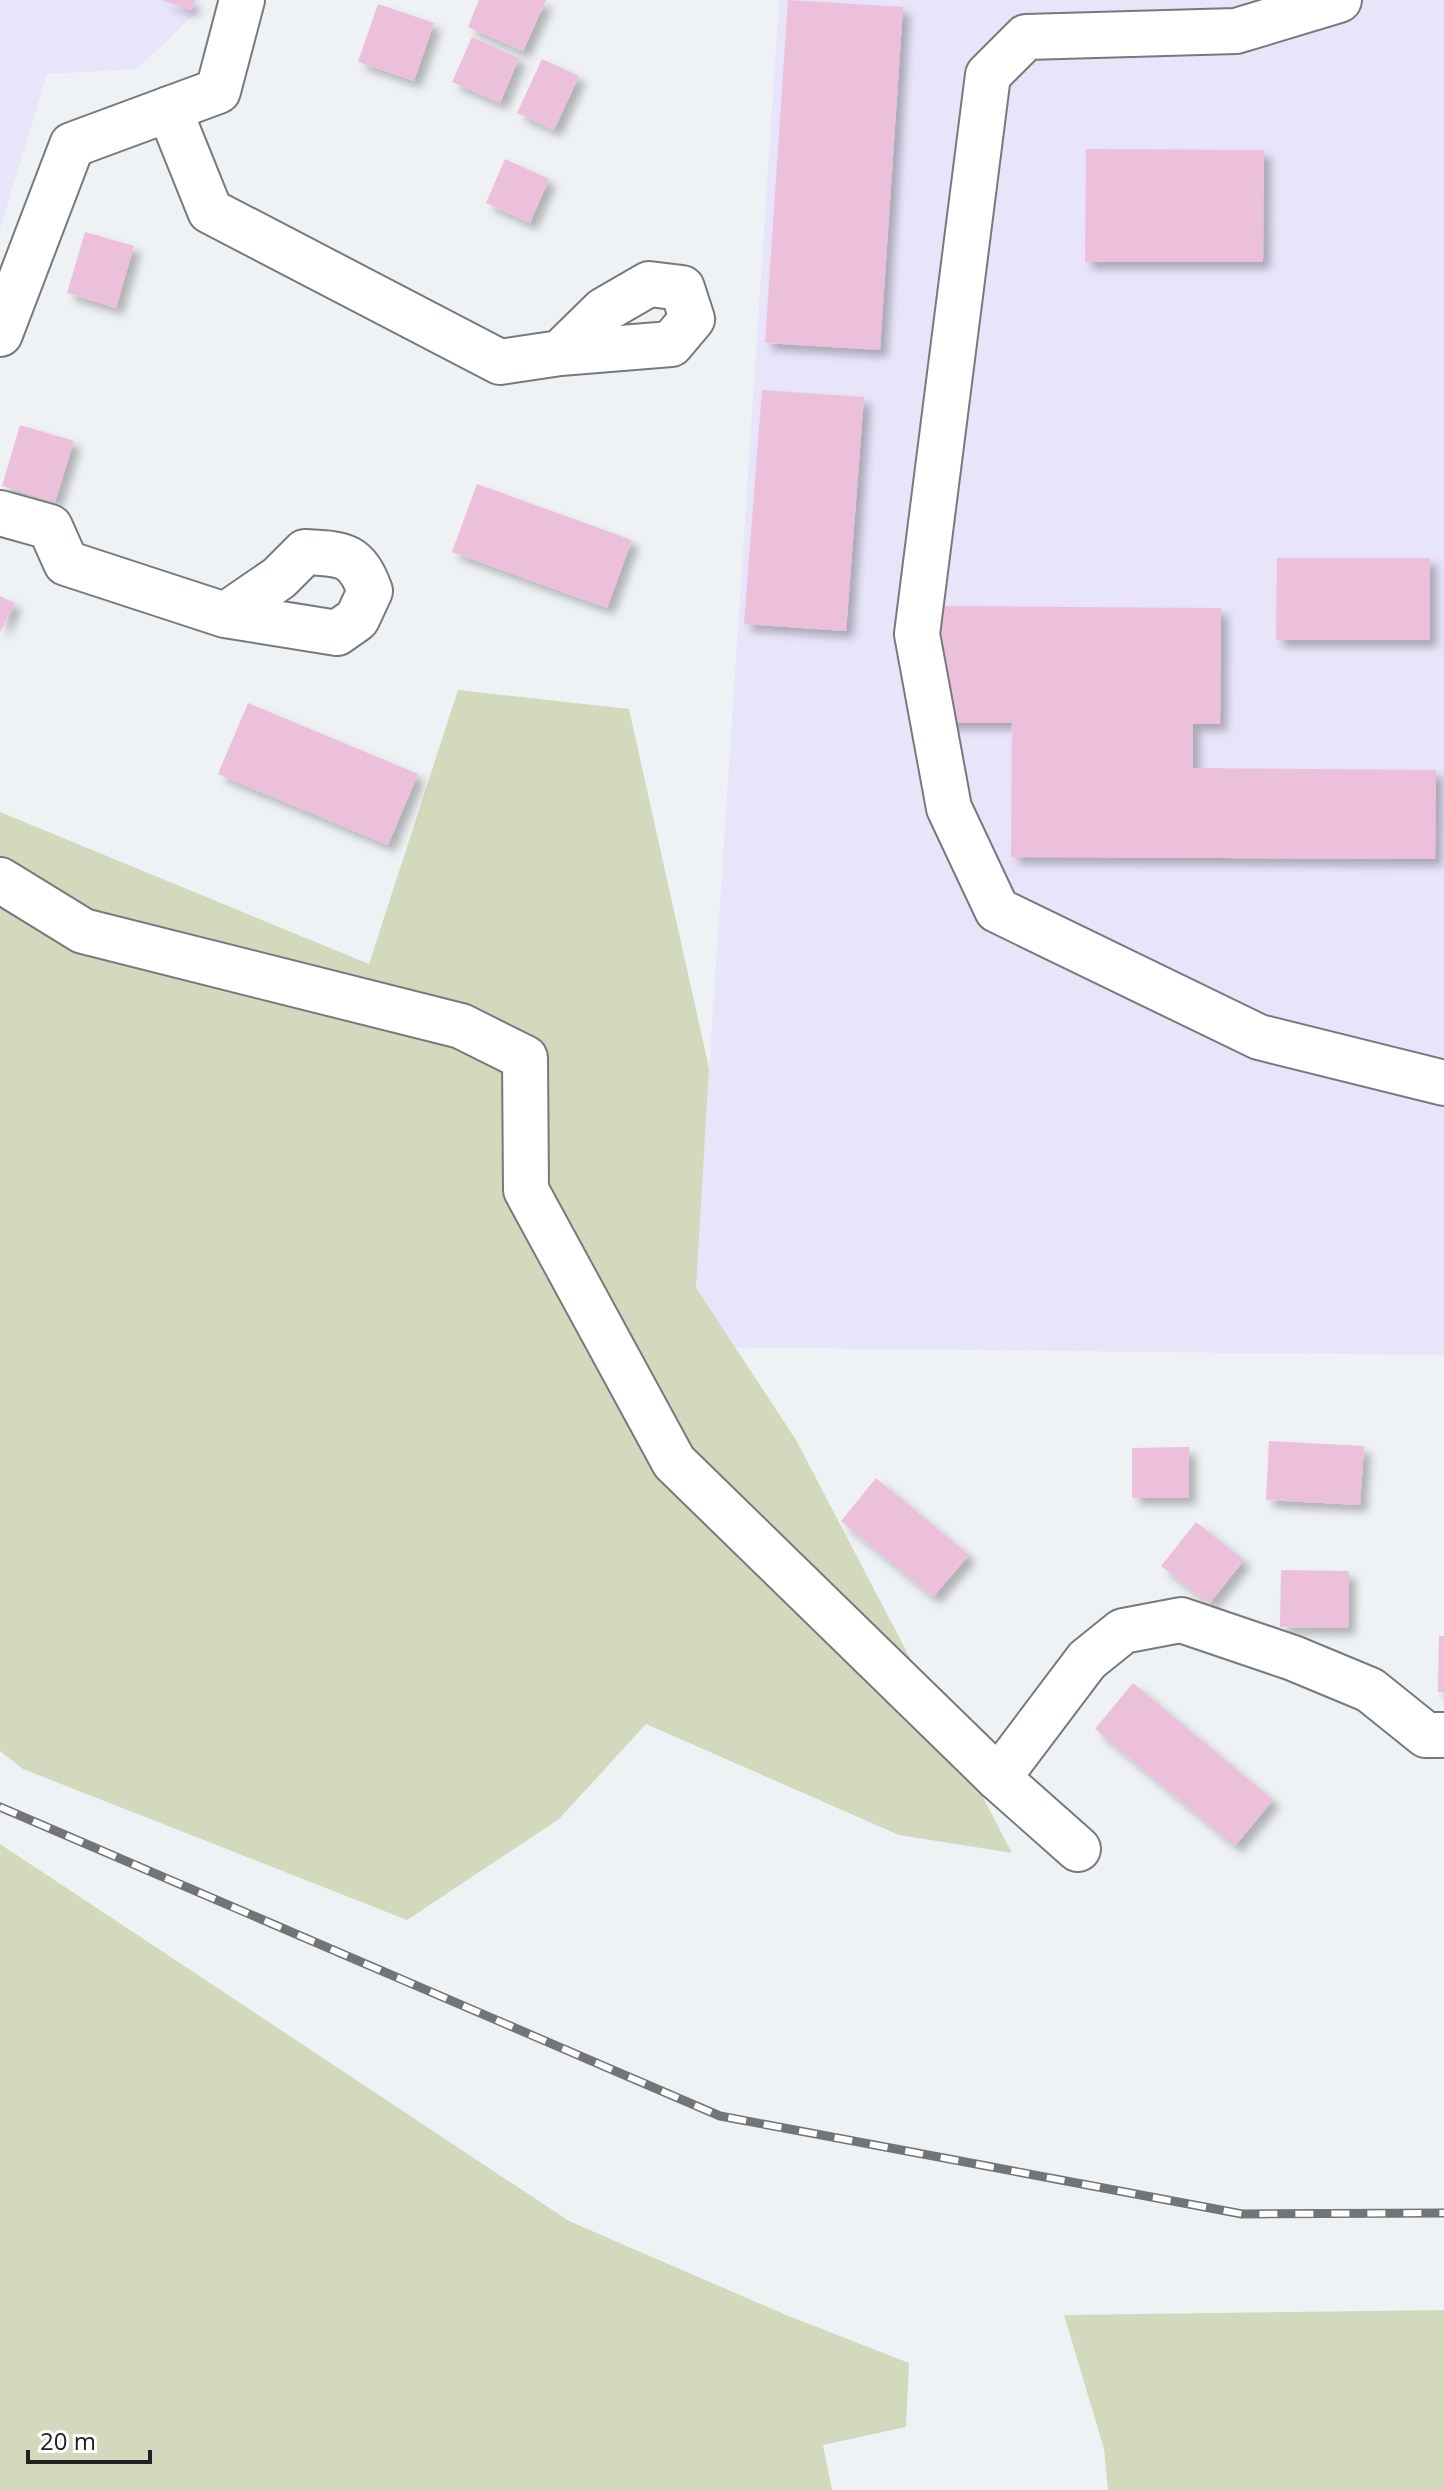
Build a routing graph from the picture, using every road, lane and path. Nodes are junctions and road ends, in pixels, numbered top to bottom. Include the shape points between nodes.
1 (242, 0) edge
2 (1339, 0) edge
3 (1209, 16) edge
4 (169, 109) junction
5 (0, 334) edge
6 (560, 353) dead end
7 (0, 513) edge
8 (225, 615) dead end
9 (0, 880) edge
10 (1444, 1083) edge
11 (1435, 1735) edge
12 (998, 1778) junction
13 (1078, 1849) dead end

1 - 4 street via 218,91
2 - 3 street via 1236,31
3 - 10 street via 1026,37 988,75 917,634 949,808 997,910 1259,1037
4 - 5 street via 72,145
4 - 6 street via 210,211 500,362
7 - 8 street via 50,527 66,563
9 - 12 street via 83,931 461,1026 525,1058 526,1190 674,1462
11 - 12 street via 1370,1690 1181,1620 1123,1631 1087,1660
12 - 13 street

